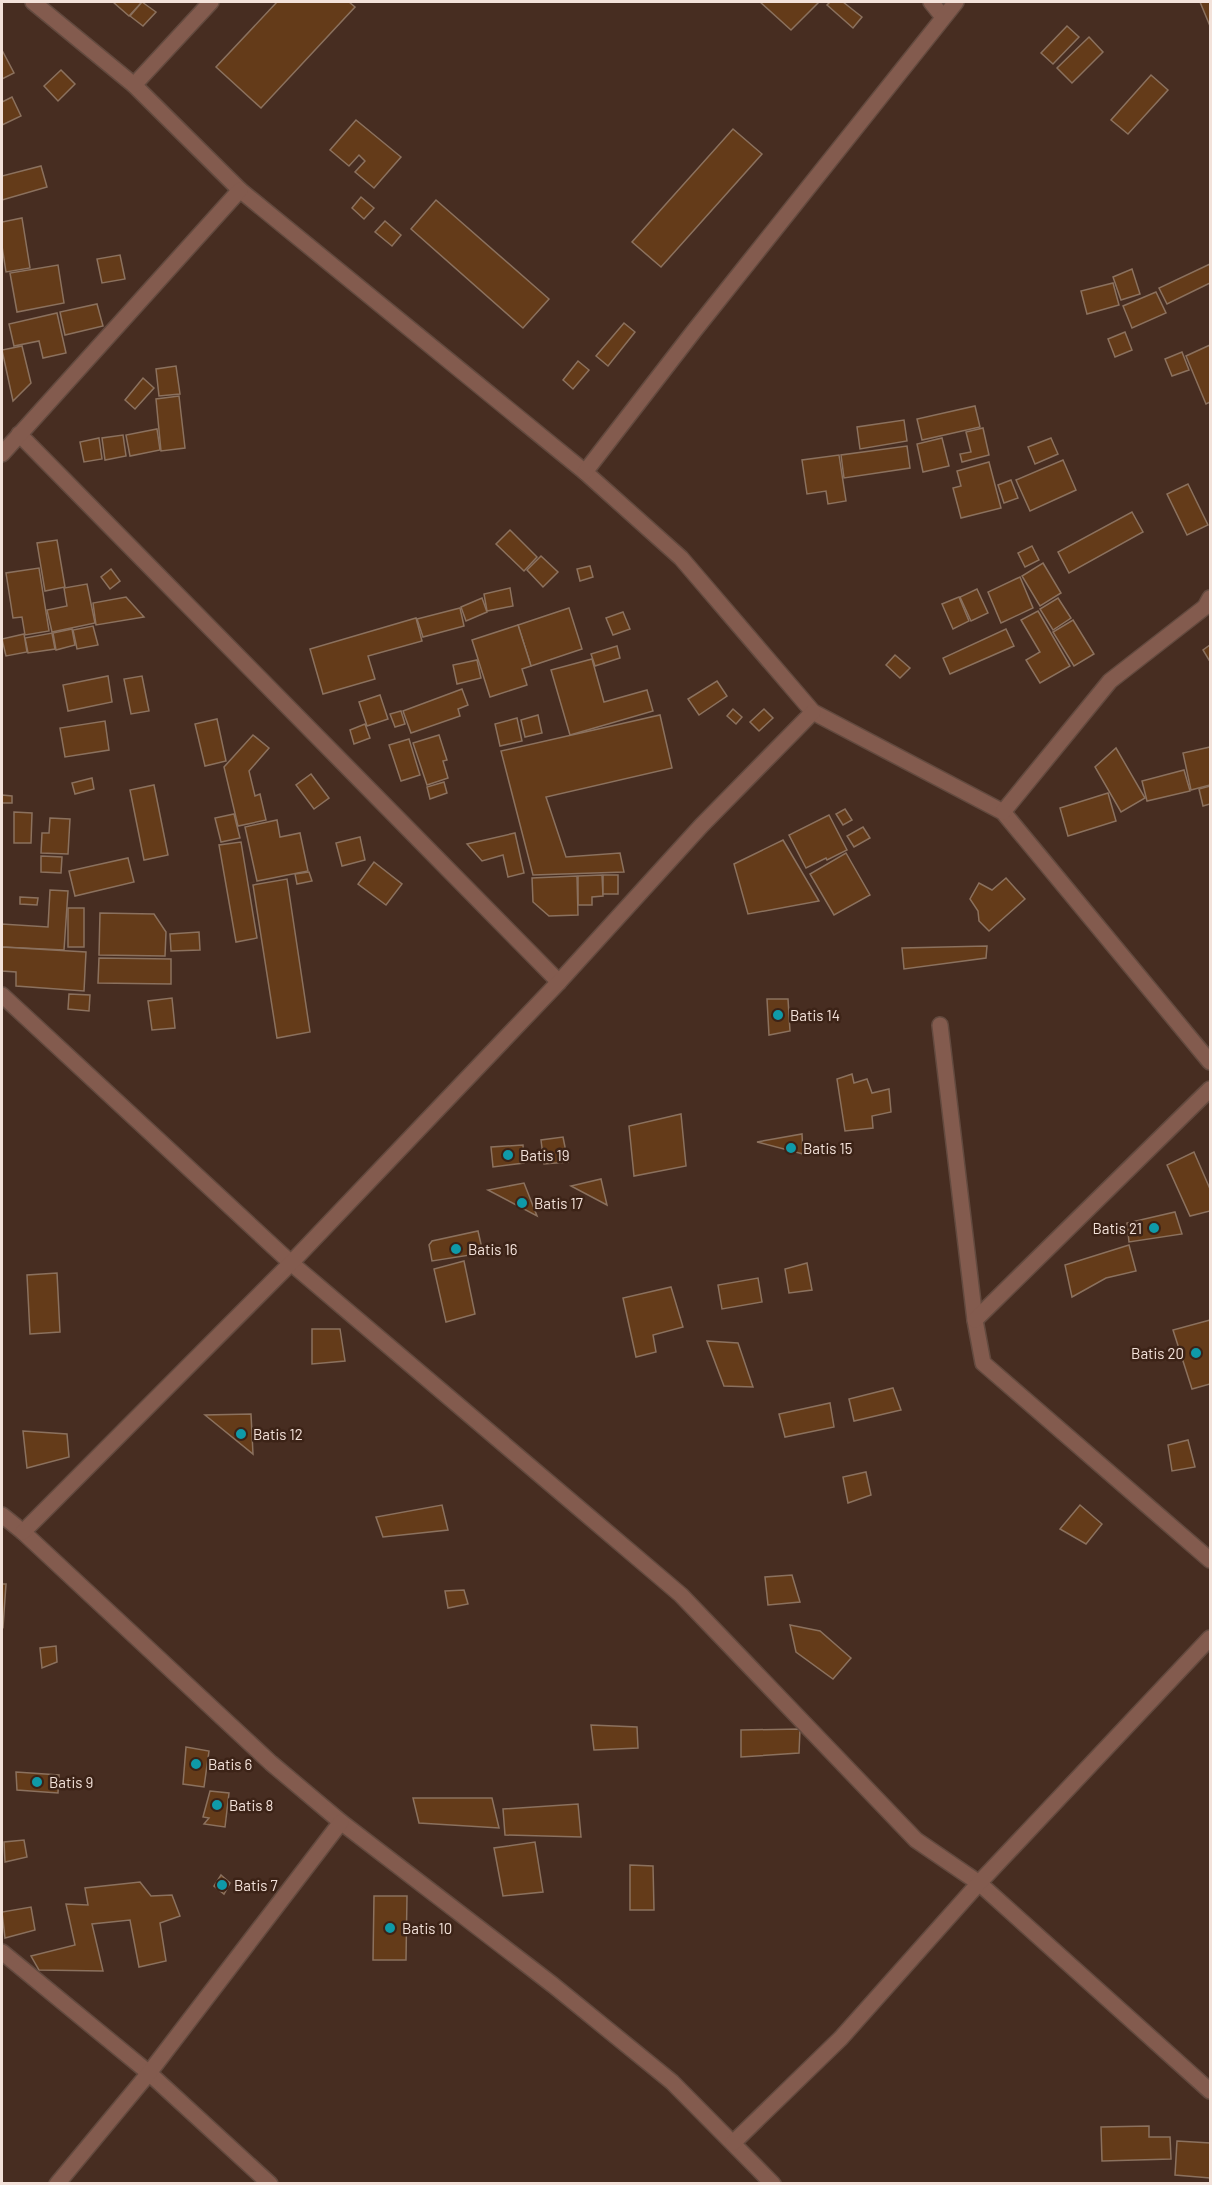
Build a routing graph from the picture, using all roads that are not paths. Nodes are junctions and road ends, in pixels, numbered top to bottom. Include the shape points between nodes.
1 (33, 2) edge
2 (211, 2) edge
3 (931, 2) edge
4 (956, 2) edge
5 (943, 17) junction
6 (134, 86) junction
7 (240, 190) junction
8 (19, 434) junction
9 (2, 454) edge
10 (585, 472) junction
11 (1210, 598) edge
12 (813, 712) junction
13 (1003, 812) junction
14 (559, 982) junction
15 (2, 994) edge
16 (940, 1025) dead end
17 (1210, 1062) edge
18 (1210, 1089) edge
19 (291, 1263) junction
20 (975, 1320) junction
21 (2, 1515) edge
22 (23, 1532) junction
23 (1210, 1560) edge
24 (1210, 1638) edge
25 (341, 1822) junction
26 (979, 1883) junction
27 (2, 1953) edge
28 (149, 2073) junction
29 (1210, 2091) edge
30 (733, 2143) junction
31 (57, 2184) edge
32 (270, 2184) edge
33 (773, 2184) edge

1 - 6 street
2 - 6 street
3 - 5 street
4 - 5 street
5 - 10 street
6 - 7 street
7 - 8 street
7 - 10 street
8 - 9 street
8 - 14 street
10 - 12 street via 681,558
11 - 13 street via 1205,607 1110,681
12 - 13 street
12 - 14 street via 700,826
13 - 17 street
14 - 19 street
15 - 19 street
16 - 20 street
18 - 20 street
19 - 22 street
19 - 26 street via 681,1595 916,1840
20 - 23 street via 983,1363
21 - 22 street
22 - 25 street via 271,1763
24 - 26 street
25 - 28 street
25 - 30 street via 672,2082
26 - 29 street
26 - 30 street via 841,2038
27 - 28 street
28 - 31 street
28 - 32 street
30 - 33 street

